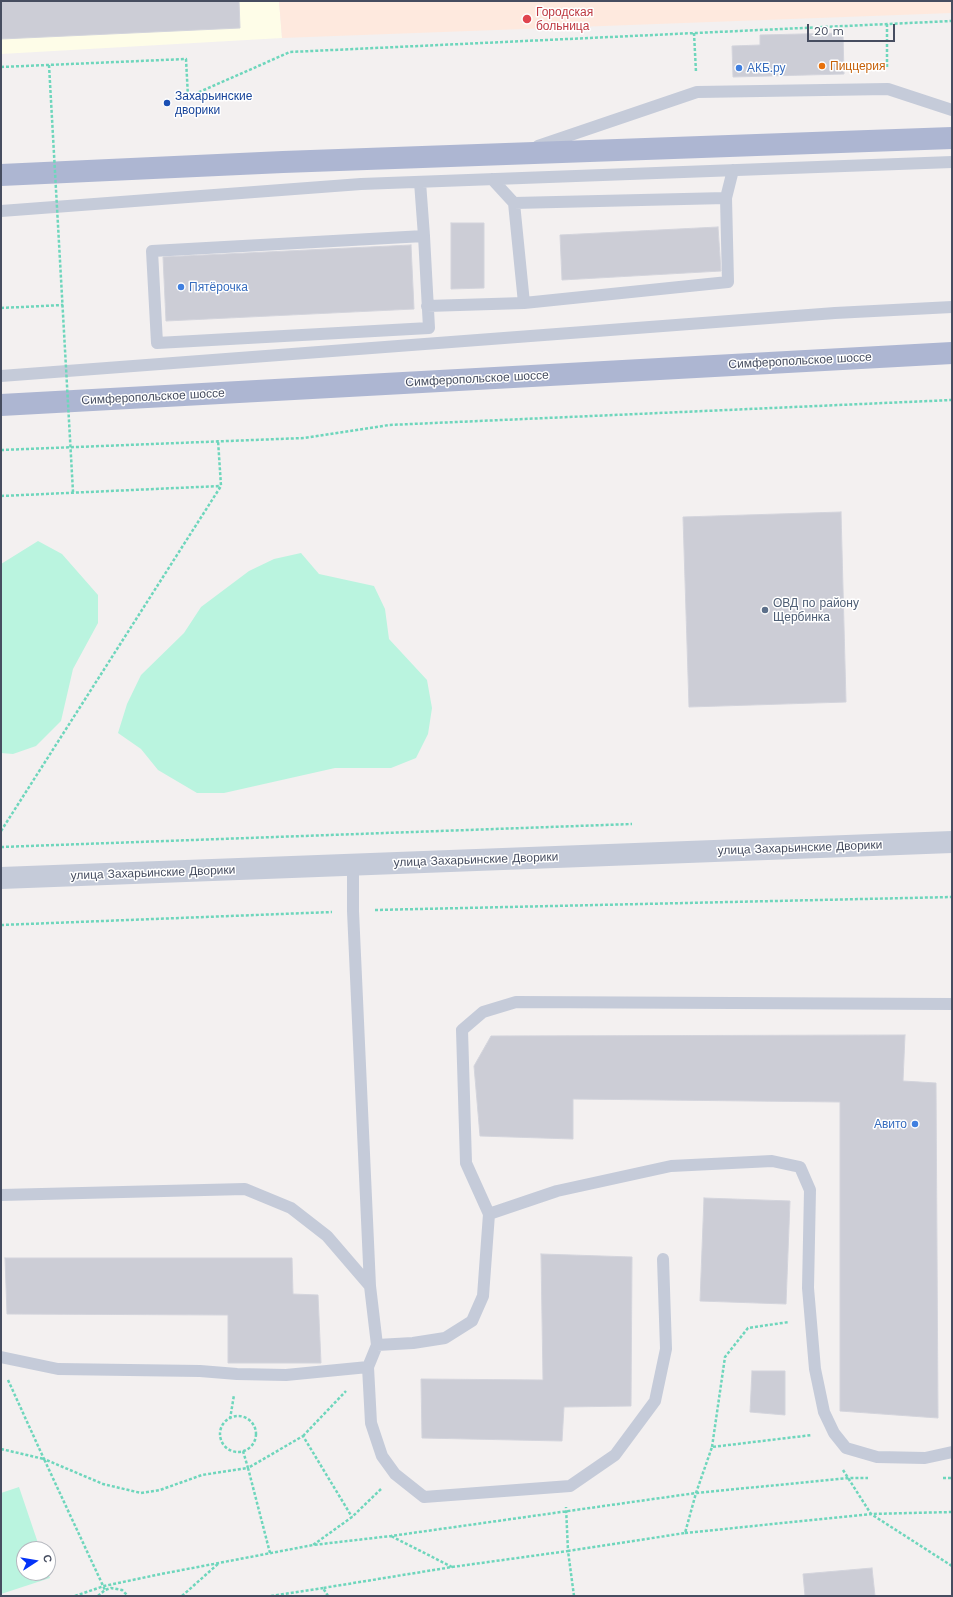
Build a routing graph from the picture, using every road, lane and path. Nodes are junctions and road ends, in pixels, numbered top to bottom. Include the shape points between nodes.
1 (952, 21) edge
2 (694, 33) junction
3 (695, 62) dead end
4 (49, 65) junction
5 (1, 68) edge
6 (952, 110) edge
7 (952, 138) edge
8 (516, 154) junction
9 (952, 162) edge
10 (733, 170) junction
11 (1, 175) edge
12 (492, 179) junction
13 (420, 182) junction
14 (726, 198) junction
15 (514, 203) junction
16 (1, 211) edge
17 (424, 236) junction
18 (524, 303) junction
19 (63, 305) junction
20 (428, 306) junction
21 (952, 307) edge
22 (1, 308) edge
23 (952, 353) edge
24 (1, 376) edge
25 (952, 400) edge
26 (1, 405) edge
27 (218, 440) junction
28 (1, 450) edge
29 (221, 486) junction
30 (73, 492) junction
31 (1, 496) edge
32 (632, 824) dead end
33 (1, 831) edge
34 (952, 842) edge
35 (1, 847) edge
36 (353, 865) junction
37 (1, 878) edge
38 (952, 897) edge
39 (353, 911) junction
40 (1, 925) edge
41 (952, 1004) edge
42 (1, 1195) edge
43 (488, 1214) junction
44 (663, 1259) dead end
45 (370, 1286) junction
46 (797, 1321) dead end
47 (377, 1345) junction
48 (1, 1357) edge
49 (368, 1367) junction
50 (8, 1380) dead end
51 (820, 1434) dead end
52 (304, 1436) junction
53 (712, 1447) junction
54 (1, 1449) edge
55 (244, 1451) junction
56 (952, 1452) edge
57 (44, 1459) junction
58 (248, 1468) junction
59 (395, 1474) junction
60 (849, 1478) junction
61 (871, 1478) dead end
62 (938, 1478) dead end
63 (952, 1478) edge
64 (570, 1486) junction
65 (696, 1493) junction
66 (952, 1512) edge
67 (565, 1513) junction
68 (871, 1514) junction
69 (352, 1517) junction
70 (685, 1533) junction
71 (392, 1536) junction
72 (313, 1544) junction
73 (568, 1551) junction
74 (270, 1553) junction
75 (219, 1563) junction
76 (952, 1566) edge
77 (452, 1567) junction
78 (104, 1588) junction
79 (323, 1588) junction
80 (74, 1596) edge
81 (98, 1596) edge
82 (128, 1596) edge
83 (182, 1596) edge
84 (271, 1596) edge
85 (328, 1596) edge
86 (574, 1596) edge

1 - 2 path
2 - 3 path
2 - 4 path via 290,52 188,97 186,59
4 - 5 path
4 - 19 path, bridge
6 - 8 lane via 888,89 697,92
7 - 8 main road
8 - 11 main road
9 - 10 lane
10 - 12 lane
10 - 14 lane
12 - 13 lane
12 - 15 lane
13 - 16 lane via 360,184
13 - 17 lane
14 - 15 lane
14 - 18 lane via 728,282
15 - 18 lane
17 - 20 lane
17 - 20 lane via 152,251 157,343 429,328
18 - 20 lane
19 - 22 path
19 - 30 path, bridge
21 - 24 lane via 835,313
23 - 26 main road, Симферопольское шоссе
25 - 27 path via 390,424 304,438
27 - 28 path
27 - 29 path
29 - 30 path
29 - 33 path
30 - 31 path
32 - 35 path
34 - 36 street, улица Захарьинские Дворики
36 - 37 street, улица Захарьинские Дворики
36 - 39 lane
38 - 39 path
39 - 40 path
39 - 45 lane
41 - 43 lane via 516,1002 483,1012 462,1030 466,1163
42 - 45 lane via 246,1189 291,1208 321,1231
43 - 47 lane via 483,1296 472,1321 445,1338
43 - 56 lane via 557,1191 670,1166 772,1161 800,1167 810,1190 808,1288 815,1369 824,1412 834,1433 846,1448 877,1457 925,1458
44 - 64 lane via 666,1349 655,1401 615,1455
45 - 47 lane
46 - 53 path via 748,1328 725,1358
47 - 49 lane
48 - 49 lane via 58,1369 237,1374 286,1375
49 - 52 path
49 - 59 lane via 371,1423 382,1456
50 - 57 path
51 - 53 path
52 - 58 path
52 - 69 path
53 - 65 path
54 - 57 path
55 - 55 path via 238,1452 227,1448 221,1438 222,1427 230,1418 247,1419 254,1428 253,1444
55 - 58 path
57 - 58 path via 102,1484 142,1493 160,1490 202,1475
57 - 78 path
58 - 74 path
59 - 64 lane via 424,1498
59 - 69 path
60 - 61 path
60 - 65 path
60 - 68 path
62 - 63 path
64 - 67 path
65 - 67 path
65 - 70 path
66 - 68 path
67 - 71 path
67 - 73 path
68 - 70 path
68 - 76 path
69 - 72 path
70 - 73 path
71 - 72 path
71 - 77 path
72 - 74 path
73 - 77 path
73 - 86 path
74 - 75 path
75 - 78 path
75 - 83 path
77 - 79 path
78 - 80 path
78 - 81 path
78 - 82 path via 116,1588
79 - 84 path
79 - 85 path

